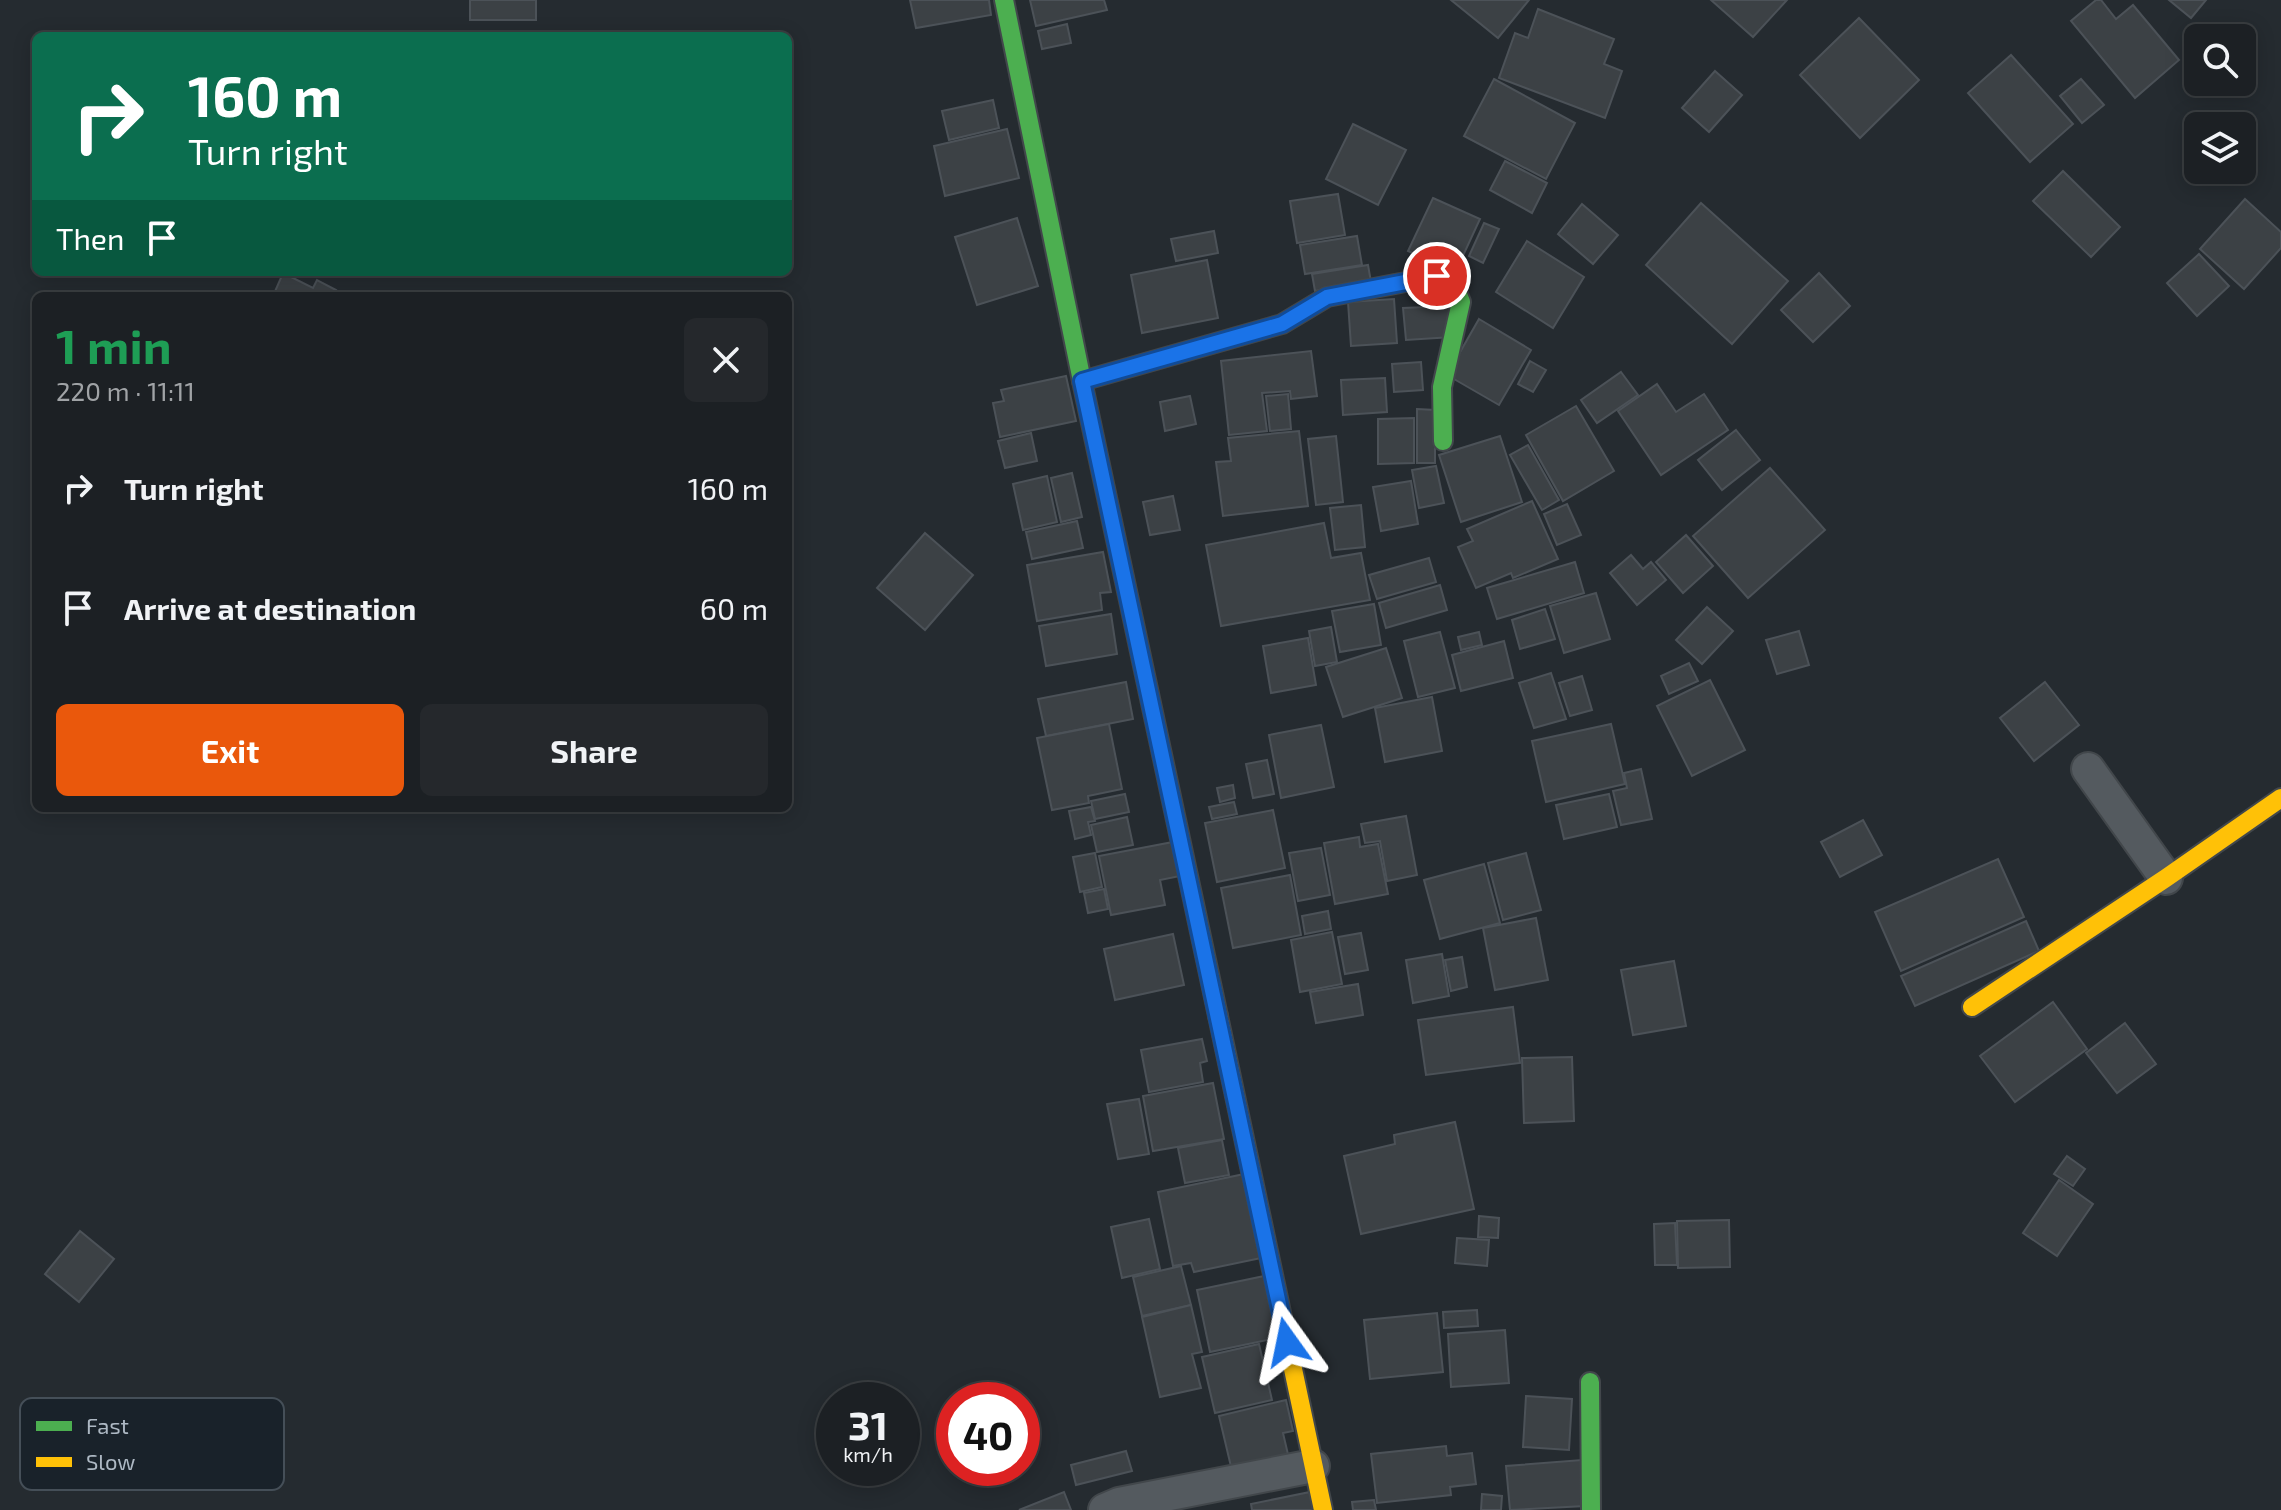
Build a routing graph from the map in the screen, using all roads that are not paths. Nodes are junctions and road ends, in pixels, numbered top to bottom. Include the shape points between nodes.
1 (1004, 0) edge
2 (1082, 381) junction
3 (1443, 441) dead end
4 (2088, 769) dead end
5 (2281, 798) edge
6 (2166, 878) junction
7 (1972, 1007) dead end
8 (1590, 1382) dead end
9 (1313, 1466) junction
10 (1105, 1510) edge
11 (1323, 1510) edge
12 (1591, 1510) edge

1 - 2 street
2 - 3 street via 1282,324 1327,297 1437,276 1458,288 1461,302 1442,387
2 - 9 street
4 - 6 street
5 - 6 street
6 - 7 street
8 - 12 street
9 - 10 street
9 - 11 street

